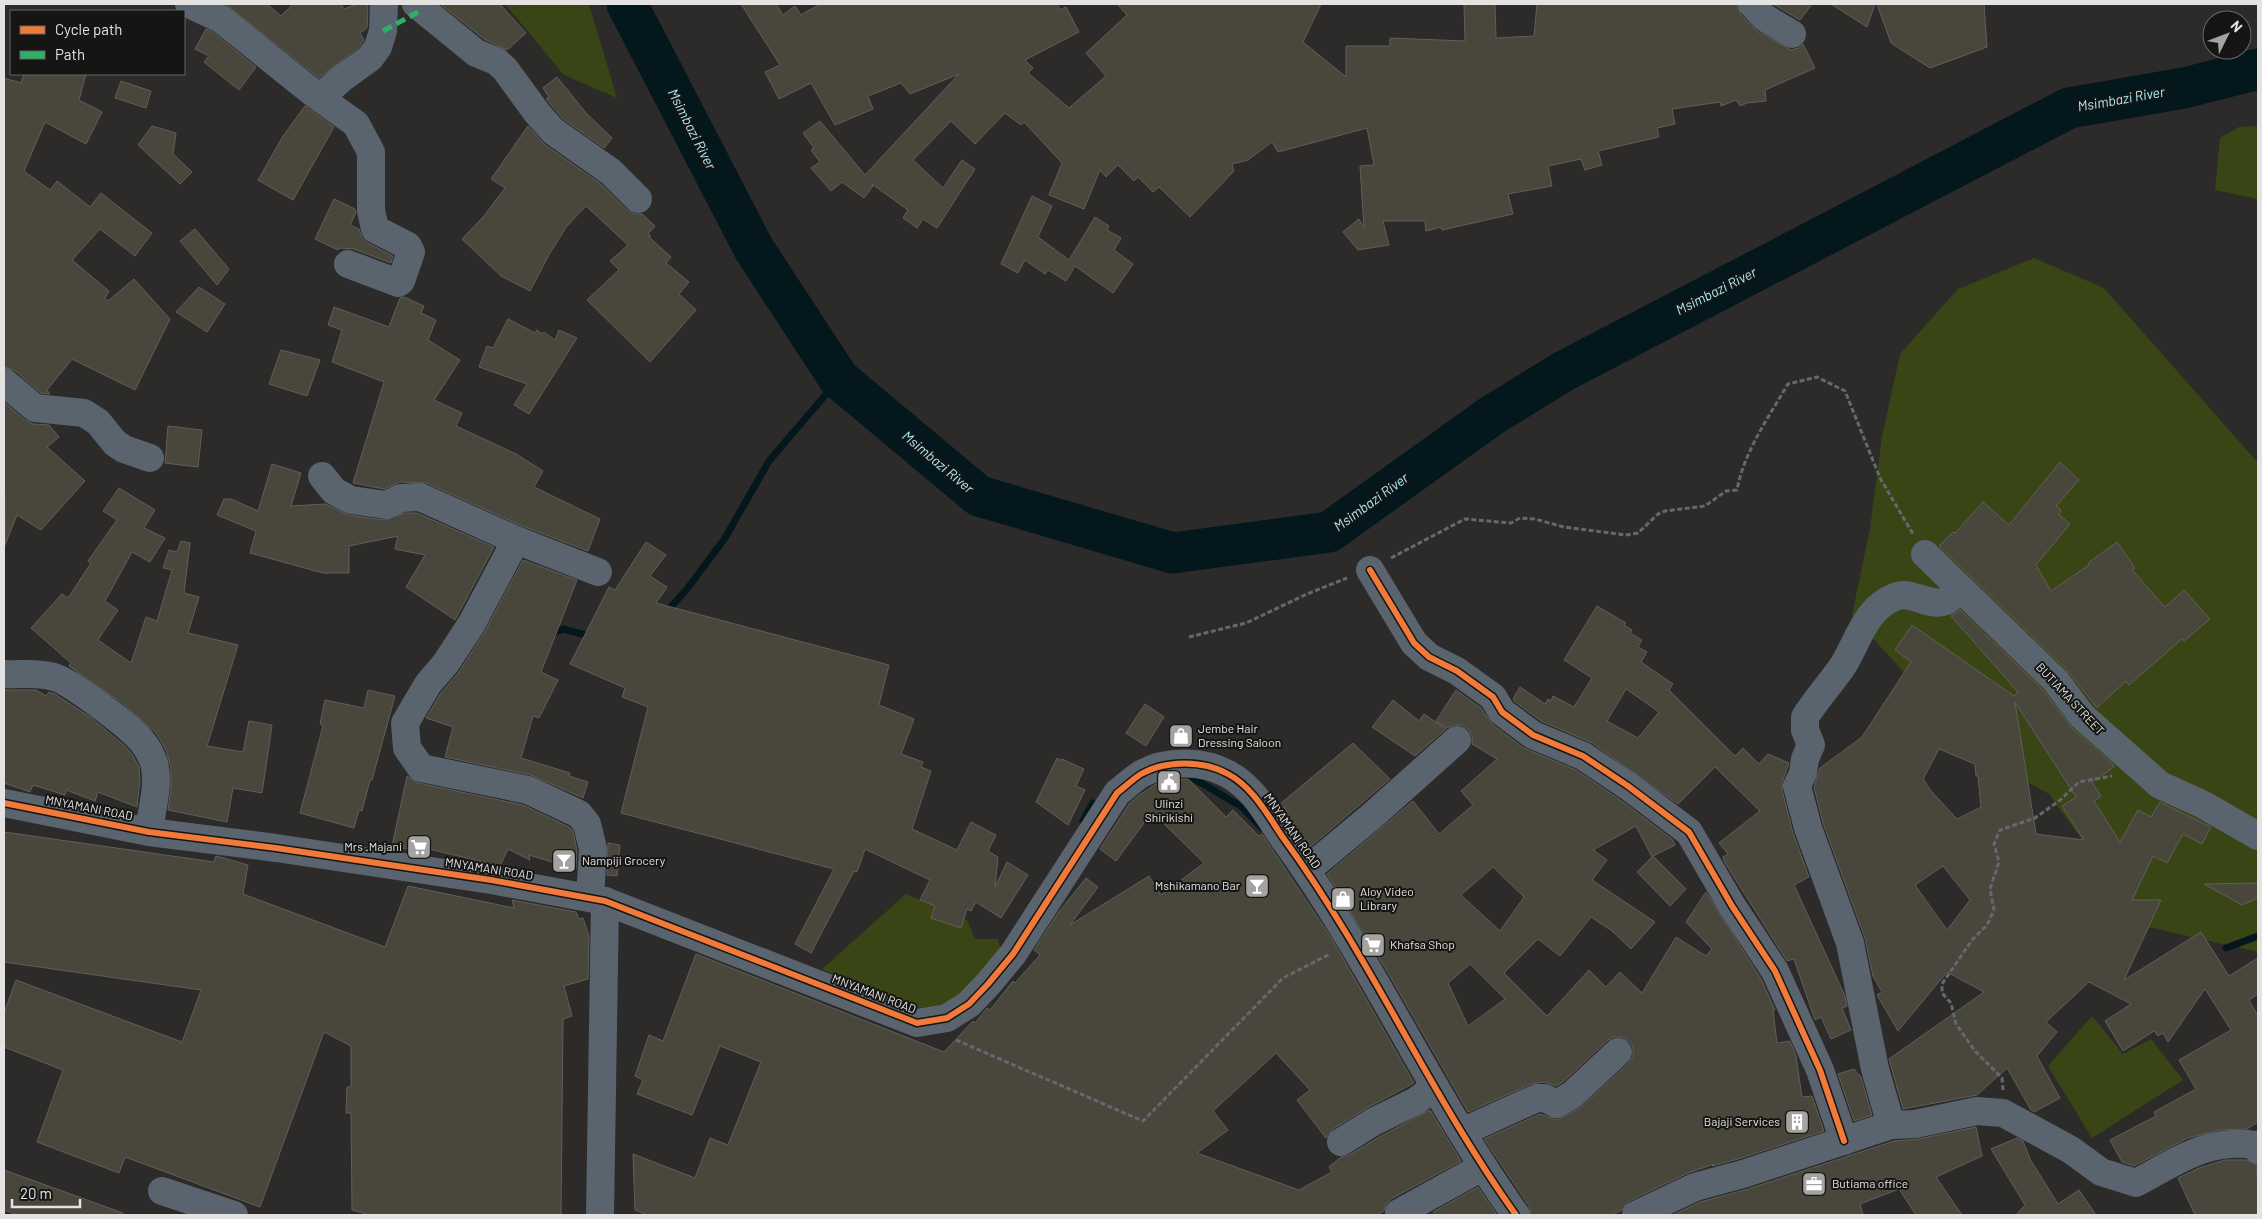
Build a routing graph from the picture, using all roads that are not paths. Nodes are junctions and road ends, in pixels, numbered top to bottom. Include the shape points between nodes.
1 (189, 4) edge
2 (384, 4) edge
3 (416, 4) edge
4 (1752, 4) edge
5 (1792, 34) dead end
6 (321, 97) junction
7 (638, 200) dead end
8 (348, 264) dead end
9 (4, 382) edge
10 (150, 458) dead end
11 (322, 476) dead end
12 (516, 540) junction
13 (1925, 554) road end
14 (1370, 570) road end
15 (598, 572) dead end
16 (1961, 589) junction
17 (4, 674) edge
18 (1457, 740) dead end
19 (4, 803) edge
20 (149, 832) junction
21 (2258, 836) edge
22 (1307, 870) junction
23 (598, 900) junction
24 (1618, 1052) dead end
25 (1435, 1087) junction
26 (1891, 1124) junction
27 (1462, 1132) junction
28 (1844, 1141) junction
29 (1341, 1142) dead end
30 (2258, 1150) edge
31 (1482, 1167) junction
32 (162, 1190) dead end
33 (1398, 1213) dead end
34 (234, 1215) edge
35 (600, 1215) edge
36 (1516, 1215) edge
37 (1636, 1215) edge

1 - 6 street via 221,19
2 - 6 street via 383,31 378,47 370,58
3 - 7 street via 476,54 496,61 553,132 611,172
4 - 5 street via 1765,18
6 - 8 street via 356,124 371,152 371,210 375,229 411,248 398,283
9 - 10 street via 35,408 84,414 98,422 115,443
11 - 12 street via 334,491 351,500 386,505 401,498 420,497
12 - 15 street
12 - 23 street via 472,623 428,684 405,723 407,748 421,768 528,790 579,814 587,824 593,848
13 - 16 street, BUTIAMA STREET
14 - 28 street via 1421,651 1457,671 1493,697 1502,712 1533,735 1583,756 1689,832 1775,971 1820,1070
16 - 21 street, BUTIAMA STREET via 2055,680 2082,716 2160,786 2202,804
16 - 26 street via 1939,603 1898,596 1878,606 1852,644 1845,662 1805,717 1804,724 1810,745 1797,786 1808,828 1850,944 1875,1069
17 - 20 street via 56,677 79,690 141,740 155,765
18 - 22 street
19 - 20 street, MNYAMANI ROAD
20 - 23 street, MNYAMANI ROAD via 491,880
22 - 23 street, MNYAMANI ROAD via 1252,792 1228,774 1200,764 1169,764 1141,774 1117,793 1014,954 988,984 969,1004 947,1018 917,1023
22 - 25 street, MNYAMANI ROAD
23 - 35 street
24 - 27 street via 1572,1095 1556,1104 1537,1098
25 - 27 street, MNYAMANI ROAD
25 - 29 street
26 - 28 street
26 - 30 street via 1915,1124 1977,1110 2003,1113 2071,1150 2101,1172 2136,1183 2214,1144 2235,1142 2256,1145
27 - 31 street, MNYAMANI ROAD
28 - 37 street via 1695,1187
31 - 33 street
31 - 36 street, MNYAMANI ROAD
32 - 34 street

